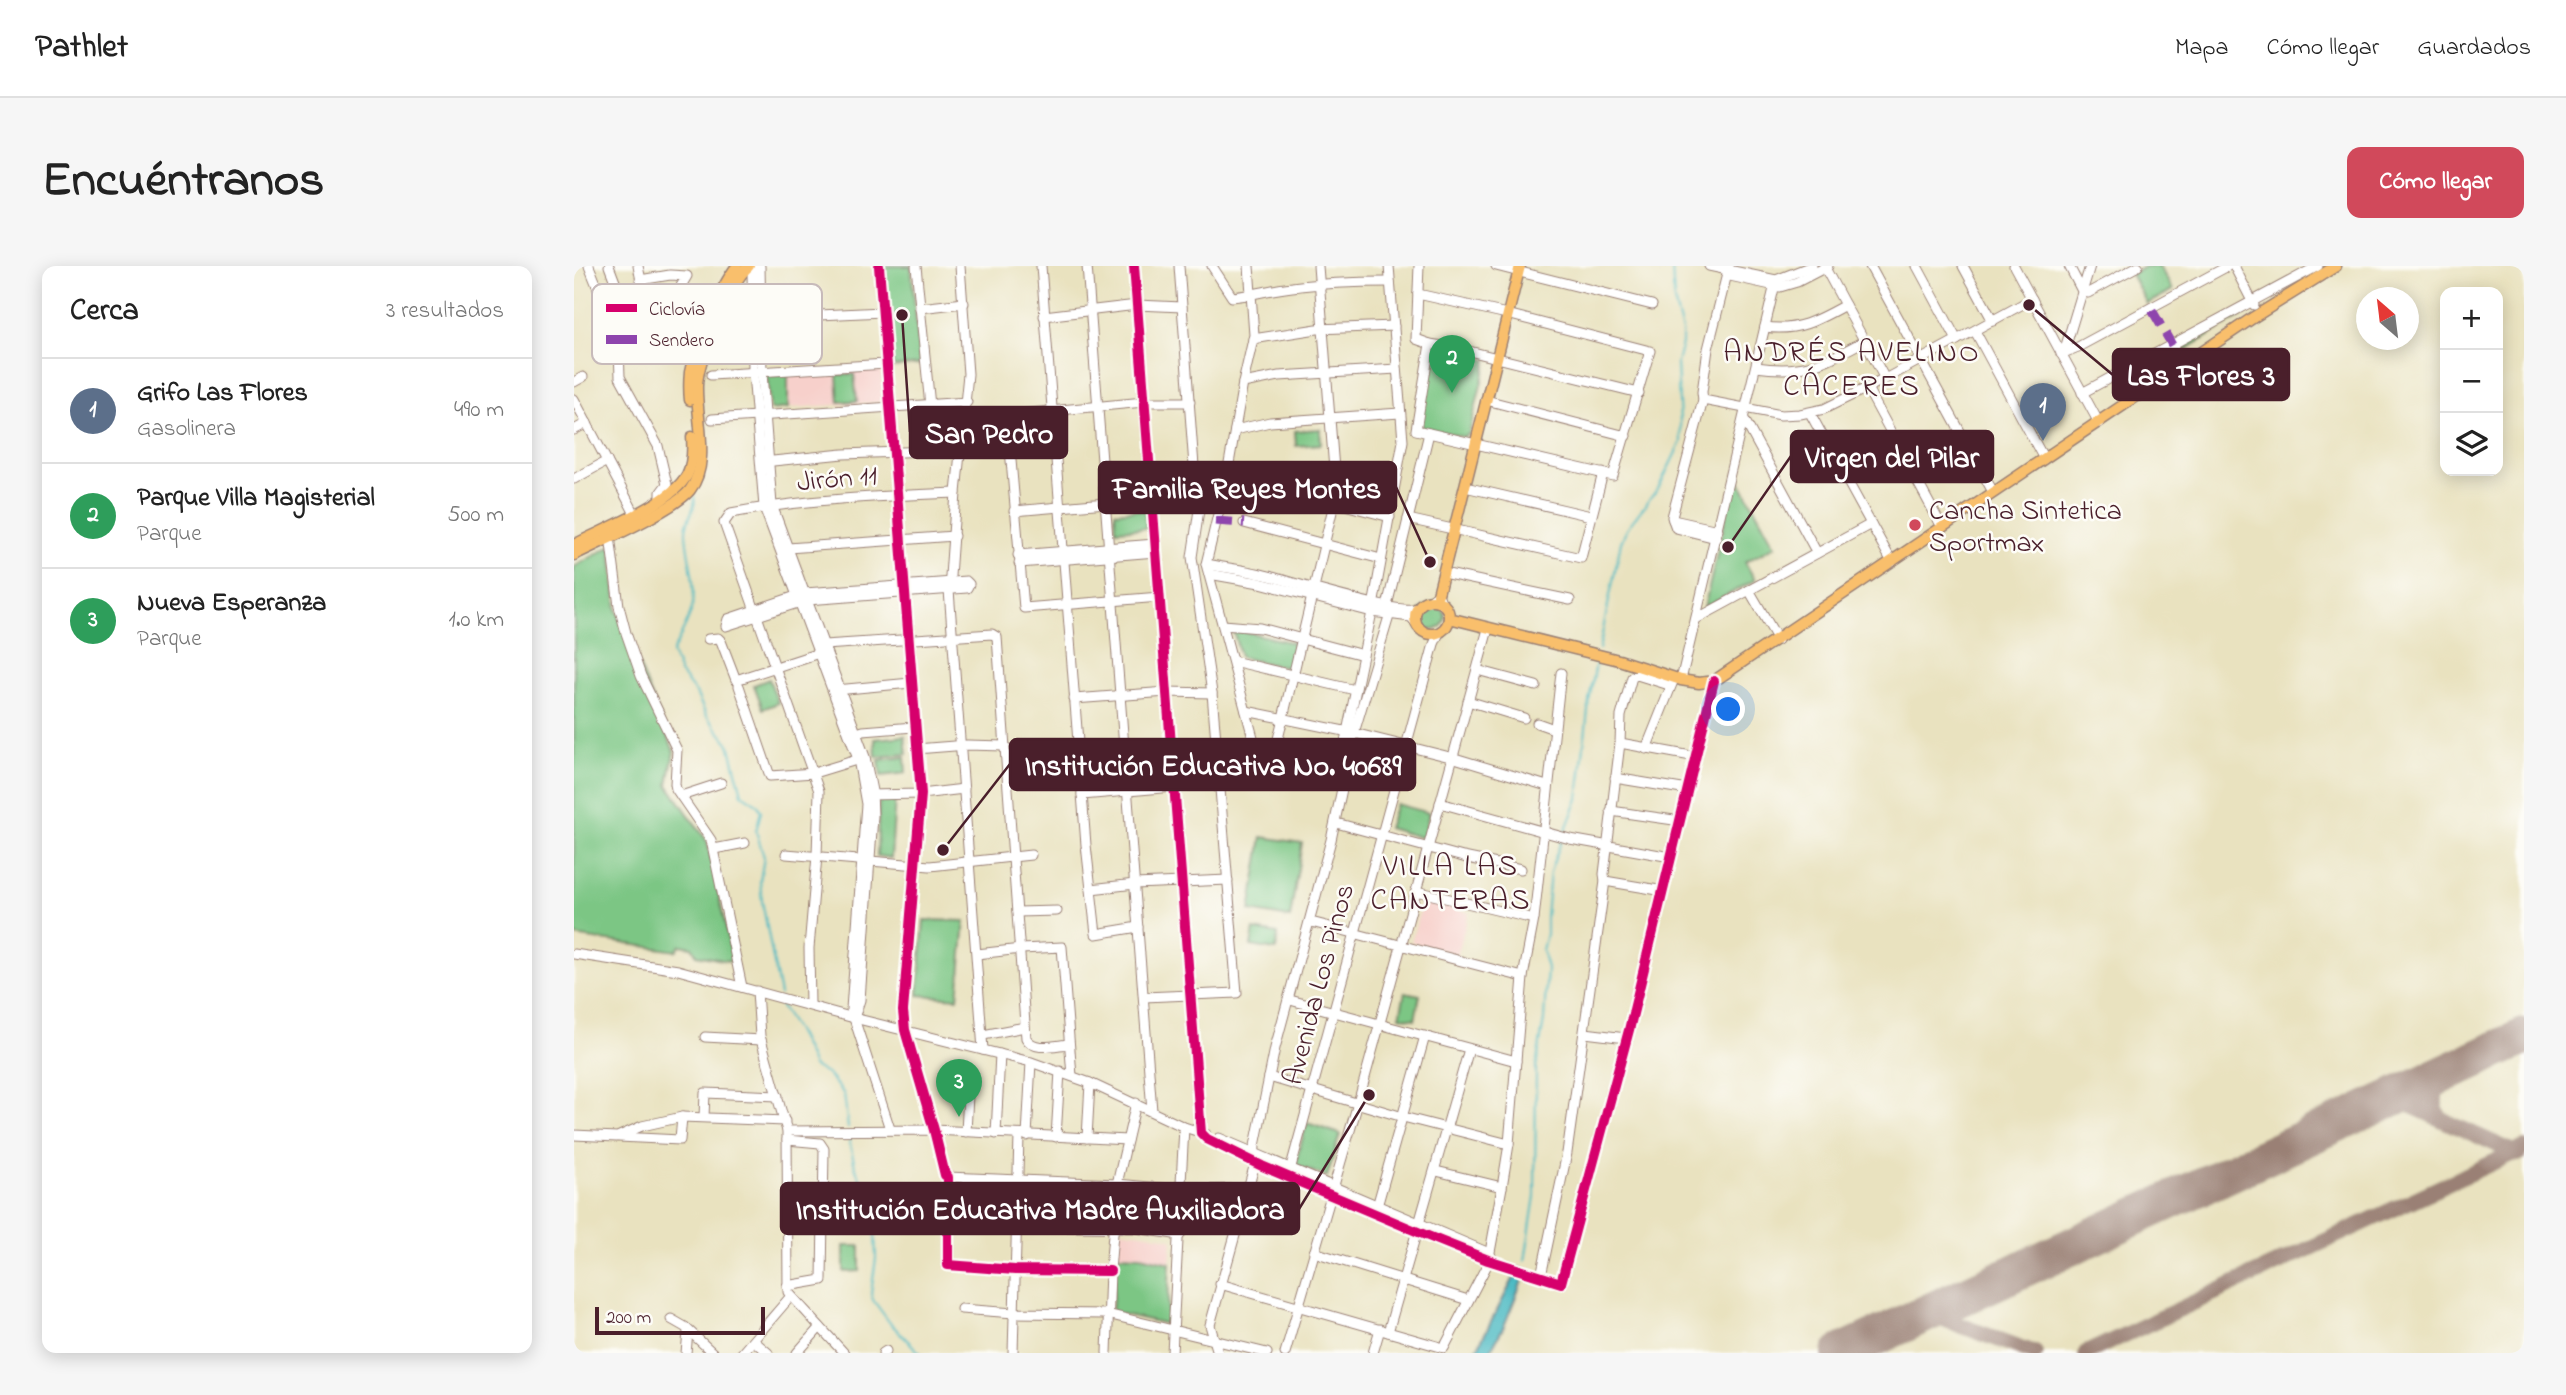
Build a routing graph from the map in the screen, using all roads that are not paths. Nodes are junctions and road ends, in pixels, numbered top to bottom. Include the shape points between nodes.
1 (589, 266) edge
2 (609, 266) edge
3 (638, 266) edge
4 (737, 266) edge
5 (750, 266) edge
6 (760, 266) edge
7 (879, 266) edge
8 (916, 266) edge
9 (960, 266) edge
10 (1041, 266) edge
11 (1087, 266) edge
12 (1134, 266) edge
13 (1179, 266) edge
14 (1212, 266) edge
15 (1249, 266) edge
16 (1318, 266) edge
17 (1389, 266) edge
18 (1419, 266) edge
19 (1496, 266) edge
20 (1709, 266) edge
21 (1812, 266) edge
22 (1870, 266) edge
23 (1917, 266) edge
24 (1963, 266) edge
25 (2014, 266) edge
26 (2069, 266) edge
27 (2090, 266) edge
28 (2096, 266) edge
29 (2138, 266) edge
30 (2228, 266) edge
31 (2234, 266) edge
32 (2318, 266) edge
33 (2336, 266) edge
34 (1826, 267) edge
35 (1519, 268) edge
36 (1728, 269) edge
37 (669, 271) edge
38 (640, 280) junction
39 (1390, 282) junction
40 (1776, 283) junction
41 (596, 284) edge
42 (616, 284) edge
43 (641, 284) edge
44 (683, 284) edge
45 (727, 284) edge
46 (735, 284) edge
47 (752, 284) edge
48 (759, 284) edge
49 (1320, 284) junction
50 (2085, 292) junction
51 (1418, 294) junction
52 (1251, 295) junction
53 (2032, 299) junction
54 (2253, 302) junction
55 (964, 303) junction
56 (1137, 305) junction
57 (1652, 305) dead end
58 (1845, 305) junction
59 (1182, 307) junction
60 (920, 308) junction
61 (883, 312) junction
62 (1091, 312) junction
63 (2259, 313) junction
64 (1507, 314) junction
65 (822, 315) edge
66 (1044, 316) junction
67 (1993, 321) junction
68 (1394, 326) junction
69 (1765, 327) junction
70 (1323, 328) junction
71 (1975, 331) junction
72 (1253, 339) junction
73 (1957, 340) junction
74 (1864, 341) junction
75 (1430, 344) junction
76 (2172, 345) junction
77 (2066, 352) junction
78 (1497, 357) junction
79 (1921, 359) junction
80 (620, 364) edge
81 (694, 364) edge
82 (700, 364) edge
83 (757, 364) edge
84 (886, 364) junction
85 (2183, 365) junction
86 (1756, 368) junction
87 (1397, 369) junction
88 (1326, 372) junction
89 (757, 373) junction
90 (711, 375) dead end
91 (1885, 379) junction
92 (1243, 383) junction
93 (1867, 388) junction
94 (1639, 393) junction
95 (2082, 393) junction
96 (574, 399) edge
97 (1486, 400) junction
98 (1703, 400) junction
99 (967, 402) junction
100 (1144, 402) junction
101 (1190, 402) junction
102 (930, 405) junction
103 (1098, 407) junction
104 (889, 408) junction
105 (1052, 410) junction
106 (1810, 412) junction
107 (1400, 413) junction
108 (1745, 414) junction
109 (1330, 416) junction
110 (760, 417) junction
111 (712, 419) dead end
112 (587, 423) junction
113 (2099, 423) junction
114 (1235, 429) junction
115 (574, 430) edge
116 (1429, 433) junction
117 (1626, 436) junction
118 (1475, 443) junction
119 (960, 450) junction
120 (893, 452) junction
121 (2044, 459) junction
122 (607, 461) junction
123 (763, 462) junction
124 (1602, 474) junction
125 (574, 479) edge
126 (1226, 481) junction
127 (1465, 487) junction
128 (956, 492) junction
129 (1993, 492) junction
130 (895, 495) junction
131 (1152, 499) junction
132 (661, 500) junction
133 (1199, 501) junction
134 (1106, 502) junction
135 (1335, 502) junction
136 (768, 506) junction
137 (1059, 506) junction
138 (1014, 511) junction
139 (635, 514) junction
140 (1591, 516) junction
141 (1390, 517) junction
142 (1408, 519) junction
143 (1244, 523) dead end
144 (1871, 524) junction
145 (1942, 527) junction
146 (1454, 530) junction
147 (1717, 534) junction
148 (954, 536) junction
149 (610, 537) junction
150 (900, 541) junction
151 (1324, 544) junction
152 (788, 548) junction
153 (1156, 548) junction
154 (1109, 551) junction
155 (574, 552) edge
156 (1817, 553) junction
157 (1062, 554) junction
158 (1019, 559) junction
159 (1381, 559) junction
160 (1892, 562) junction
161 (1207, 569) junction
162 (1443, 573) junction
163 (966, 585) dead end
164 (949, 586) junction
165 (904, 590) junction
166 (1749, 590) junction
167 (1312, 592) junction
168 (1160, 597) junction
169 (802, 598) junction
170 (1436, 599) junction
171 (1113, 600) junction
172 (1570, 600) dead end
173 (1066, 604) junction
174 (1373, 607) junction
175 (1418, 608) junction
176 (1389, 609) junction
177 (755, 613) junction
178 (1696, 619) junction
179 (728, 622) dead end
180 (1415, 622) junction
181 (1223, 625) junction
182 (1440, 632) junction
183 (1488, 632) junction
184 (952, 635) junction
185 (708, 639) dead end
186 (908, 639) junction
187 (1301, 639) junction
188 (1778, 640) junction
189 (821, 649) junction
190 (1363, 655) junction
191 (1233, 661) junction
192 (775, 667) junction
193 (1477, 670) junction
194 (1293, 674) junction
195 (1561, 674) dead end
196 (1678, 679) junction
197 (1714, 681) junction
198 (911, 683) junction
199 (739, 686) dead end
200 (1536, 686) dead end
201 (836, 690) junction
202 (1355, 690) junction
203 (1167, 692) junction
204 (1212, 692) junction
205 (1545, 694) dead end
206 (1120, 695) junction
207 (1558, 697) junction
208 (1074, 699) junction
209 (1468, 701) junction
210 (1246, 710) junction
211 (1283, 718) junction
212 (1524, 718) dead end
213 (1537, 723) dead end
214 (914, 727) junction
215 (1554, 729) junction
216 (1350, 733) junction
217 (852, 734) junction
218 (1620, 743) junction
219 (960, 746) junction
220 (1005, 746) junction
221 (1406, 747) junction
222 (1646, 748) junction
223 (916, 749) junction
224 (1452, 757) junction
225 (1697, 757) junction
226 (861, 758) junction
227 (1273, 760) junction
228 (814, 773) junction
229 (1337, 775) junction
230 (1615, 778) junction
231 (721, 783) dead end
232 (1220, 783) junction
233 (1547, 786) junction
234 (1174, 788) junction
235 (964, 789) junction
236 (1689, 790) junction
237 (1128, 791) junction
238 (921, 794) junction
239 (1082, 794) junction
240 (1340, 794) junction
241 (869, 795) junction
242 (681, 796) junction
243 (1440, 803) junction
244 (1611, 811) junction
245 (1681, 821) junction
246 (1336, 822) junction
247 (1543, 831) junction
248 (1382, 834) junction
249 (745, 843) dead end
250 (1607, 845) junction
251 (1429, 847) junction
252 (714, 849) junction
253 (786, 854) dead end
254 (1031, 855) dead end
255 (817, 856) junction
256 (1013, 857) junction
257 (1671, 857) junction
258 (970, 860) junction
259 (866, 862) junction
260 (916, 866) junction
261 (1521, 869) dead end
262 (1228, 880) junction
263 (1605, 881) junction
264 (1182, 883) junction
265 (1135, 884) junction
266 (1091, 889) junction
267 (1416, 891) junction
268 (1664, 891) junction
269 (1057, 911) dead end
270 (1017, 912) junction
271 (1534, 919) junction
272 (1311, 922) junction
273 (1138, 927) junction
274 (1355, 933) junction
275 (1401, 947) junction
276 (1021, 949) junction
277 (574, 954) edge
278 (977, 954) junction
279 (1523, 976) junction
280 (742, 987) junction
281 (762, 993) junction
282 (1190, 993) junction
283 (1143, 997) junction
284 (1290, 1000) junction
285 (810, 1005) junction
286 (1334, 1011) junction
287 (855, 1018) junction
288 (1379, 1024) junction
289 (1025, 1027) junction
290 (905, 1030) junction
291 (1585, 1034) junction
292 (983, 1035) junction
293 (1424, 1036) junction
294 (705, 1037) dead end
295 (1626, 1038) junction
296 (761, 1040) junction
297 (1069, 1044) junction
298 (1469, 1049) junction
299 (983, 1050) junction
300 (1000, 1054) junction
301 (1516, 1061) junction
302 (1031, 1062) junction
303 (1060, 1071) junction
304 (1072, 1076) junction
305 (1269, 1077) junction
306 (1090, 1083) junction
307 (1311, 1090) junction
308 (968, 1095) dead end
309 (778, 1096) junction
310 (1357, 1103) junction
311 (1136, 1104) junction
312 (1153, 1111) junction
313 (682, 1117) junction
314 (1403, 1117) junction
315 (704, 1118) junction
316 (1184, 1127) junction
317 (1448, 1128) junction
318 (890, 1129) junction
319 (786, 1130) junction
320 (934, 1130) junction
321 (965, 1132) junction
322 (1201, 1133) junction
323 (574, 1135) edge
324 (996, 1135) junction
325 (1023, 1136) junction
326 (617, 1137) junction
327 (1056, 1138) junction
328 (1087, 1138) junction
329 (1127, 1140) junction
330 (1509, 1144) junction
331 (1254, 1158) junction
332 (1436, 1171) junction
333 (1289, 1172) junction
334 (948, 1177) junction
335 (1018, 1181) junction
336 (1117, 1184) junction
337 (1502, 1188) junction
338 (1247, 1189) junction
339 (1182, 1190) junction
340 (1332, 1190) junction
341 (1377, 1209) junction
342 (948, 1220) junction
343 (1016, 1226) junction
344 (1114, 1227) junction
345 (1419, 1228) junction
346 (1180, 1236) junction
347 (1314, 1252) junction
348 (1490, 1258) junction
349 (1015, 1270) junction
350 (1110, 1271) junction
351 (1541, 1276) junction
352 (1404, 1279) junction
353 (1220, 1284) junction
354 (789, 1291) junction
355 (1468, 1300) junction
356 (1298, 1305) junction
357 (961, 1309) dead end
358 (1014, 1313) junction
359 (1107, 1314) junction
360 (671, 1319) dead end
361 (820, 1326) junction
362 (1172, 1331) junction
363 (1384, 1331) junction
364 (688, 1332) junction
365 (1213, 1339) junction
366 (754, 1341) junction
367 (686, 1353) edge
368 (713, 1353) edge
369 (743, 1353) edge
370 (768, 1353) edge
371 (797, 1353) edge
372 (844, 1353) edge
373 (1013, 1353) edge
374 (1107, 1353) edge
375 (1172, 1353) edge
376 (1217, 1353) edge
377 (1267, 1353) edge
378 (1285, 1353) edge
379 (1373, 1353) edge

1 - 41 street
2 - 42 street
3 - 38 street
4 - 45 main road
5 - 46 main road
5 - 47 street
6 - 48 street
7 - 61 street
8 - 60 street
9 - 55 street
10 - 66 street
11 - 62 street
12 - 56 street
13 - 59 street
14 - 52 street via 1232,297
15 - 52 street
16 - 49 street
17 - 39 street
18 - 51 street
19 - 35 street
20 - 36 street
21 - 40 street
22 - 79 street
23 - 73 street
24 - 67 street
25 - 53 street
26 - 50 street
27 - 50 street
28 - 50 street
29 - 50 street
30 - 77 street
31 - 54 street
32 - 54 street
33 - 63 main road
34 - 40 street via 1786,286
34 - 58 street
35 - 57 street
35 - 64 main road
36 - 40 street via 1730,276
36 - 98 street via 1708,349
37 - 38 street
37 - 44 street via 687,276
38 - 43 street
39 - 49 street
39 - 68 street
40 - 69 street
49 - 52 street
49 - 70 street
50 - 77 street
51 - 64 street
51 - 75 street via 1416,339
52 - 72 street
53 - 67 street
53 - 77 street
54 - 63 street
54 - 76 street
55 - 60 street
55 - 99 street
56 - 59 street
56 - 62 street
56 - 100 street
58 - 69 street via 1802,327
58 - 74 street
59 - 101 street
60 - 102 street
61 - 65 street
61 - 84 street
62 - 66 street
62 - 103 street
63 - 85 main road
64 - 78 main road
64 - 94 street via 1650,351
66 - 105 street
67 - 71 street
68 - 70 street
68 - 87 street
69 - 86 street
70 - 72 street
70 - 88 street
71 - 73 street
71 - 121 street
72 - 92 street
73 - 79 street
74 - 86 street via 1804,368
74 - 91 street
75 - 78 street
75 - 116 street via 1416,430
76 - 85 street
76 - 95 street
77 - 95 street
78 - 94 street
78 - 97 main road
79 - 91 street
79 - 129 street
80 - 132 street via 620,377 658,446 667,484
81 - 132 main road via 689,387 691,466 681,484
82 - 149 main road via 697,395 701,463 695,482 680,500
83 - 89 street
84 - 89 street
84 - 104 street
85 - 113 main road
86 - 108 street
87 - 88 street
87 - 107 street
88 - 92 street
88 - 109 street
89 - 90 street
89 - 110 street
91 - 93 street
92 - 114 street
93 - 106 street
93 - 145 street
94 - 117 street
95 - 113 street
96 - 112 street
97 - 117 street
97 - 118 main road
98 - 108 street
98 - 147 street via 1673,520 1676,528
99 - 102 street
99 - 119 street
100 - 101 street
100 - 103 street
100 - 131 street
101 - 133 street
102 - 104 street
103 - 105 street
103 - 134 street
104 - 110 street
104 - 120 street
105 - 137 street
105 - 138 street via 1007,415
106 - 108 street
106 - 144 street
107 - 109 street
107 - 141 street via 1403,441
108 - 147 street
108 - 156 street
109 - 114 street
109 - 135 street
110 - 111 street
110 - 123 street
112 - 115 street
112 - 122 street
113 - 121 main road
114 - 126 street
116 - 118 street
116 - 142 street
117 - 124 street via 1613,476
118 - 124 street
118 - 127 main road
119 - 120 street
119 - 128 street
120 - 123 street
120 - 130 street
121 - 129 main road
122 - 125 street
122 - 139 street
123 - 136 street
124 - 140 street
126 - 135 street via 1276,487
126 - 161 street
127 - 140 street
127 - 146 main road
128 - 130 street, Jirón 11
128 - 148 street
129 - 145 main road
130 - 136 street, Jirón 11
130 - 150 street
131 - 133 street
131 - 134 street
131 - 153 street
132 - 139 main road
133 - 204 street via 1192,557
134 - 137 street
134 - 154 street
135 - 141 street
135 - 151 street
136 - 152 street
136 - 169 street
136 - 177 street, Jirón 11 via 731,513 724,523
137 - 138 street
137 - 157 street
138 - 158 street
139 - 155 main road
140 - 146 street via 1581,558
141 - 159 street
142 - 146 street
142 - 176 street
143 - 151 street
144 - 156 street
144 - 160 street
145 - 160 main road
146 - 162 main road
147 - 178 street
148 - 150 street
148 - 164 street
149 - 155 main road
149 - 242 street via 626,633 677,750 675,784
150 - 152 street
150 - 165 street
151 - 159 street
151 - 167 street
152 - 169 street
153 - 154 street
153 - 168 street
154 - 157 street
154 - 171 street
156 - 166 street
157 - 158 street
157 - 173 street
158 - 173 street via 1024,608
159 - 174 street
160 - 188 main road
161 - 167 street via 1262,574
161 - 181 street
162 - 170 main road
162 - 172 street
163 - 164 street
164 - 165 street
164 - 184 street
165 - 169 street
165 - 186 street
166 - 178 street
166 - 188 street
167 - 174 street
167 - 187 street
168 - 171 street
168 - 203 street
169 - 177 street
169 - 189 street
170 - 175 main road
170 - 182 main road via 1446,608
171 - 173 street
171 - 206 street
173 - 208 street
174 - 176 street
174 - 190 street
175 - 176 street
175 - 180 main road
176 - 180 street
176 - 216 street
177 - 179 street
177 - 192 street
178 - 196 street
180 - 182 main road via 1423,632
181 - 187 street via 1260,628
181 - 191 street
182 - 183 main road via 1453,627
182 - 221 street, Avenida Los Pinos
183 - 193 street
183 - 196 main road via 1633,664
184 - 186 street
184 - 219 street
184 - 220 street via 997,637
185 - 192 street via 718,638 736,680
186 - 189 street
186 - 198 street
187 - 190 street
187 - 194 street
188 - 197 main road
189 - 192 street
189 - 201 street
190 - 202 street
191 - 194 street
191 - 210 street
192 - 228 street
193 - 200 street
193 - 209 street
194 - 202 street
194 - 211 street
195 - 207 street
196 - 197 main road
196 - 218 street via 1666,684 1632,677 1620,716
196 - 222 street
197 - 225 street
198 - 201 street
198 - 214 street
199 - 228 street via 770,776
201 - 217 street
202 - 216 street
203 - 204 street
203 - 206 street
203 - 234 street
204 - 232 street
205 - 207 street
206 - 208 street
206 - 237 street
207 - 215 street
208 - 239 street
209 - 212 street
209 - 224 street
210 - 211 street
210 - 227 street via 1258,756
211 - 216 street
211 - 227 street
213 - 215 street
214 - 217 street
214 - 223 street
215 - 233 street
216 - 221 street
216 - 229 street
216 - 240 street
217 - 226 street
218 - 222 street
218 - 230 street
219 - 220 street
219 - 223 street
219 - 235 street
220 - 256 street
221 - 224 street
221 - 248 street, Avenida Los Pinos
222 - 225 street
223 - 238 street
224 - 233 street
224 - 243 street
225 - 236 street
226 - 228 street
226 - 241 street
227 - 229 street
228 - 255 street via 820,797
229 - 240 street
230 - 236 street
230 - 244 street
231 - 242 street
232 - 234 street
232 - 262 street
233 - 247 street
234 - 237 street
234 - 264 street
235 - 238 street
235 - 258 street
236 - 245 street
237 - 239 street
237 - 265 street
238 - 241 street
238 - 260 street
239 - 266 street
240 - 246 street
241 - 259 street
242 - 252 street
243 - 247 street
243 - 251 street
244 - 245 street
244 - 250 street
245 - 257 street
246 - 248 street
246 - 272 street
247 - 250 street
247 - 271 street
248 - 251 street
248 - 274 street, Avenida Los Pinos
249 - 252 street
250 - 257 street
250 - 263 street
251 - 261 street
251 - 267 street
252 - 280 street
253 - 255 street
254 - 256 street
255 - 259 street
255 - 285 street via 809,948
256 - 258 street
256 - 270 street
257 - 268 street
258 - 260 street
258 - 278 street
259 - 260 street
259 - 287 street via 860,1000
260 - 290 street
262 - 264 street
262 - 282 street via 1237,993
263 - 268 street
263 - 291 street
264 - 265 street
264 - 282 street
265 - 266 street
265 - 273 street
266 - 273 street via 1096,934
267 - 271 street
267 - 275 street
268 - 295 street
269 - 270 street
270 - 276 street
271 - 279 street
272 - 274 street
272 - 284 street
273 - 283 street
274 - 275 street
274 - 286 street, Avenida Los Pinos
275 - 279 street
275 - 288 street
276 - 278 street
276 - 289 street
276 - 297 street via 1062,947
277 - 280 street via 655,965
278 - 292 street
279 - 301 street
280 - 281 street
281 - 285 street
281 - 296 street
282 - 283 street
282 - 322 street
283 - 312 street
284 - 286 street
284 - 305 street
285 - 287 street
286 - 288 street
286 - 307 street, Avenida Los Pinos
287 - 290 street
287 - 318 street
288 - 293 street
288 - 310 street
289 - 292 street
289 - 297 street via 1026,1038 1035,1046
290 - 299 street
290 - 320 street
291 - 295 street
291 - 351 street via 1567,1153
292 - 299 street
293 - 298 street
293 - 314 street
294 - 296 street
295 - 351 street via 1561,1283
296 - 309 street
297 - 304 street
298 - 301 street
298 - 317 street
299 - 300 street
300 - 302 street
300 - 324 street
301 - 330 street
302 - 303 street
302 - 325 street
303 - 304 street
303 - 327 street
304 - 306 street
305 - 307 street
305 - 331 street
306 - 311 street
306 - 328 street
307 - 310 street
307 - 333 street, Avenida Los Pinos
308 - 321 street
309 - 315 street via 705,1093
309 - 319 street
310 - 314 street
310 - 340 street
311 - 312 street
311 - 329 street
312 - 316 street
313 - 315 street
313 - 326 street
313 - 326 street via 680,1140
314 - 317 street
314 - 341 street
315 - 319 street
316 - 322 street
316 - 339 street
317 - 330 street
317 - 332 street
318 - 319 street
318 - 320 street
319 - 354 street
319 - 354 street via 824,1147 822,1280
320 - 321 street
320 - 334 street
321 - 324 street
322 - 331 street
323 - 326 street
324 - 325 street
325 - 327 street
325 - 335 street
327 - 328 street
328 - 329 street
329 - 336 street
330 - 337 street
331 - 333 street
331 - 338 street
332 - 337 street
332 - 345 street
333 - 340 street
334 - 335 street
334 - 342 street
335 - 336 street
335 - 343 street
336 - 339 street
336 - 344 street
337 - 348 street
338 - 339 street
338 - 353 street
339 - 346 street
340 - 341 street
340 - 347 street
341 - 345 street
342 - 343 street
342 - 349 street via 948,1265
343 - 344 street
343 - 349 street
344 - 346 street
344 - 350 street
345 - 348 street
345 - 352 street
346 - 362 street
347 - 352 street
347 - 356 street
348 - 351 street
348 - 355 street
349 - 350 street
349 - 358 street
350 - 359 street
352 - 355 street
352 - 363 street
353 - 356 street
353 - 365 street via 1210,1325
354 - 361 street
354 - 366 street
355 - 363 street via 1444,1348
356 - 363 street
356 - 378 street
357 - 358 street
358 - 359 street
358 - 373 street
359 - 362 street
359 - 374 street
360 - 364 street
361 - 371 street
361 - 372 street
362 - 365 street
362 - 375 street
363 - 379 street
364 - 367 street
364 - 368 street
365 - 376 street
365 - 377 street
366 - 369 street
366 - 370 street

